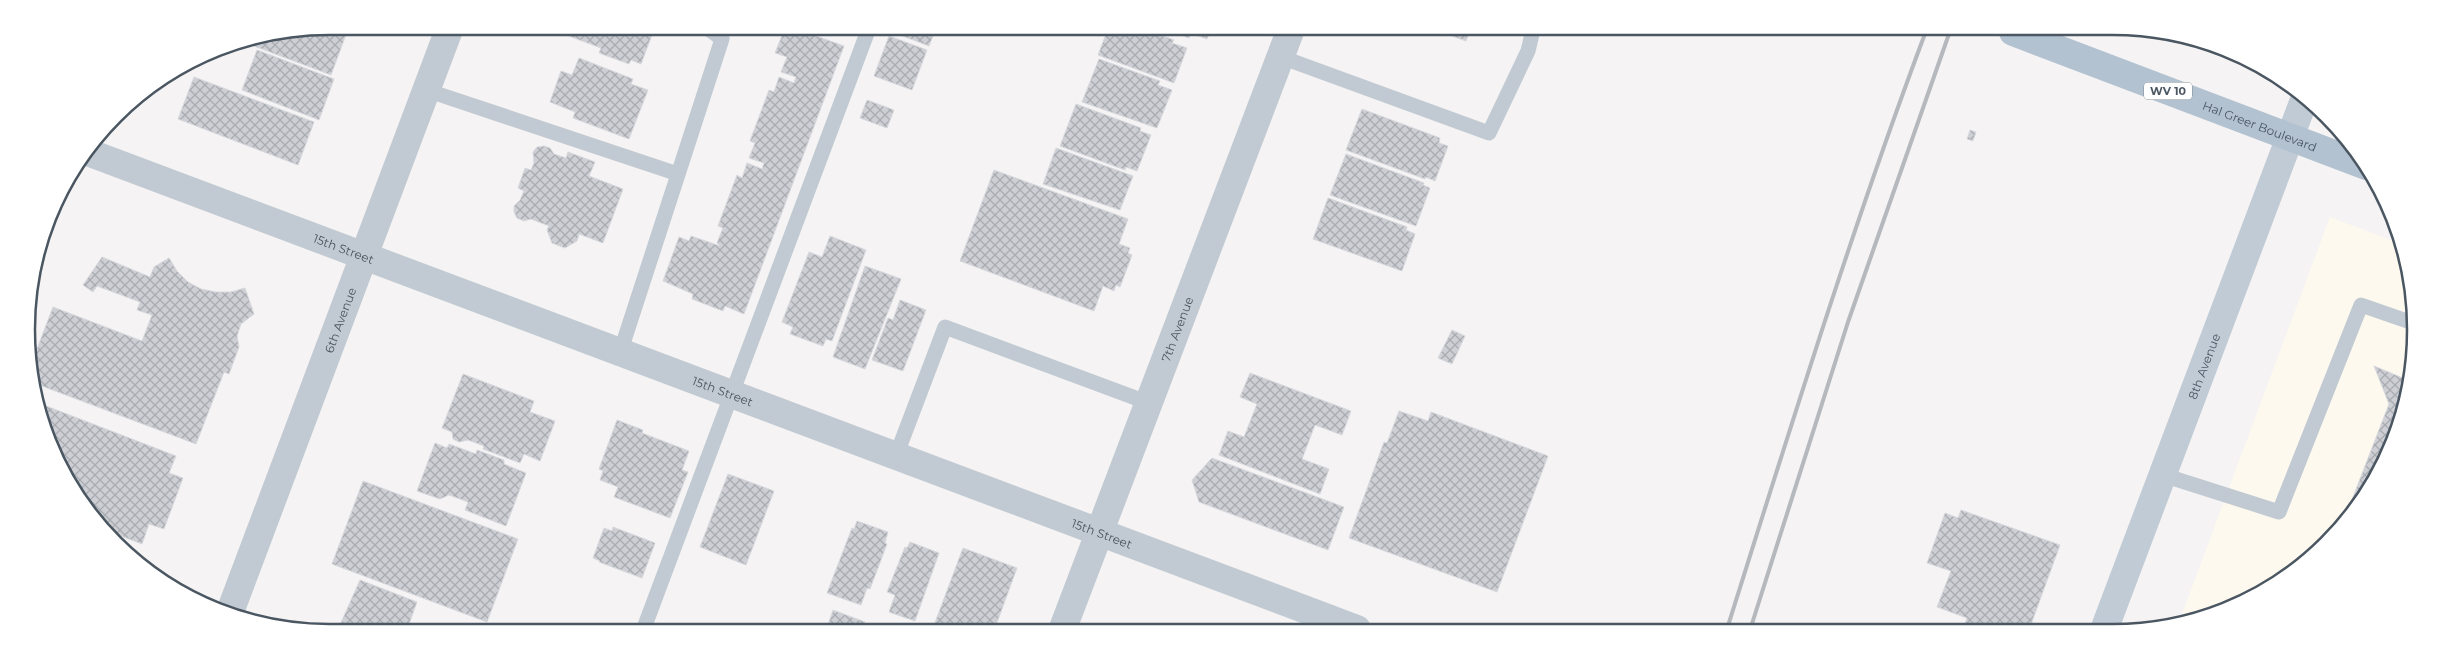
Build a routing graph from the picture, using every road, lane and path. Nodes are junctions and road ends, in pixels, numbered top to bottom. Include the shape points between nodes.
1 (447, 35) edge
2 (717, 35) edge
3 (866, 35) edge
4 (1289, 35) edge
5 (1532, 35) edge
6 (2021, 35) edge
7 (1280, 57) junction
8 (426, 90) junction
9 (2302, 104) edge
10 (2290, 137) junction
11 (93, 154) edge
12 (2354, 161) edge
13 (678, 174) junction
14 (363, 256) junction
15 (2407, 321) edge
16 (620, 353) junction
17 (731, 394) junction
18 (1149, 403) junction
19 (896, 456) junction
20 (2163, 474) junction
21 (1099, 533) junction
22 (232, 607) edge
23 (645, 624) edge
24 (1065, 624) edge
25 (1344, 624) edge
26 (2106, 624) edge

1 - 8 street, 6th Avenue
2 - 13 lane via 722,39
3 - 17 lane
4 - 7 street, 7th Avenue
5 - 7 lane via 1528,51 1489,133
6 - 10 main road, Hal Greer Boulevard / WV 10
7 - 18 street, 7th Avenue
8 - 13 lane
8 - 14 street, 6th Avenue
9 - 10 main road, 8th Avenue
10 - 12 main road, Hal Greer Boulevard / WV 10
10 - 20 main road, 8th Avenue
11 - 14 street, 15th Street
13 - 16 lane
14 - 16 street, 15th Street
14 - 22 street, 6th Avenue
15 - 20 lane via 2361,305 2279,512
16 - 17 street, 15th Street
17 - 19 street, 15th Street
17 - 23 lane
18 - 19 lane via 945,327
18 - 21 street, 7th Avenue
19 - 21 street, 15th Street
20 - 26 main road, 8th Avenue
21 - 24 street, 7th Avenue
21 - 25 street, 15th Street

